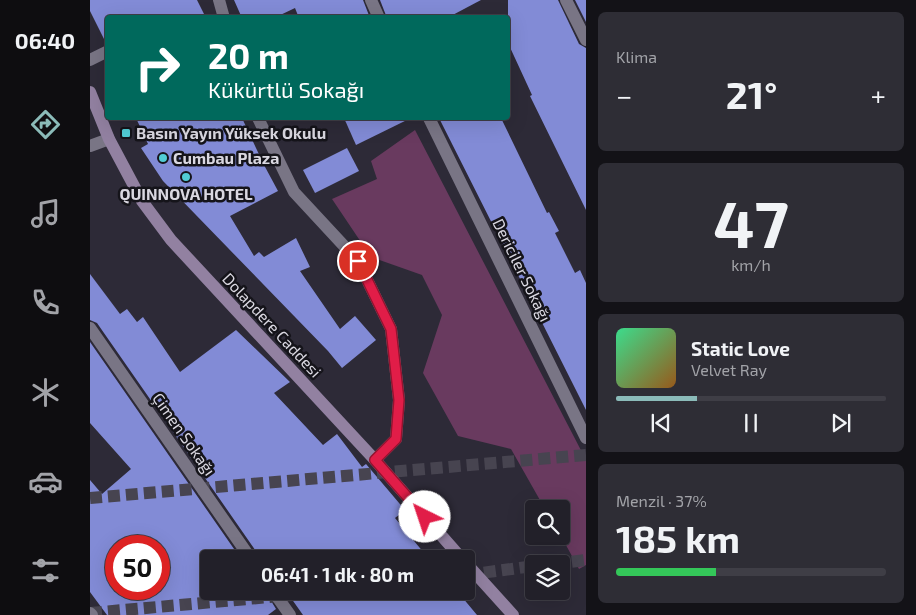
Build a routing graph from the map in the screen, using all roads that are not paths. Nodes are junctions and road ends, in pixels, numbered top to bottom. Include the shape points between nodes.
1 (218, 0) edge
2 (371, 0) edge
3 (566, 0) edge
4 (223, 15) edge
5 (378, 15) edge
6 (586, 40) edge
7 (105, 52) edge
8 (90, 60) edge
9 (90, 92) edge
10 (259, 120) edge
11 (430, 120) edge
12 (109, 139) junction
13 (90, 146) edge
14 (90, 328) edge
15 (586, 438) edge
16 (375, 460) junction
17 (245, 550) edge
18 (454, 550) edge
19 (475, 573) edge
20 (279, 600) edge
21 (288, 614) edge
22 (513, 615) edge

1 - 4 street
2 - 5 street
3 - 6 street
7 - 8 street
9 - 12 main road, Dolapdere Caddesi
10 - 16 street via 294,192 358,261 391,329 399,400 396,439
11 - 15 street, Dericiler Sokağı
12 - 13 street
12 - 16 main road, Dolapdere Caddesi via 142,201 171,240
14 - 17 street, Çimen Sokağı
16 - 18 main road, Dolapdere Caddesi
19 - 22 main road
20 - 21 street

